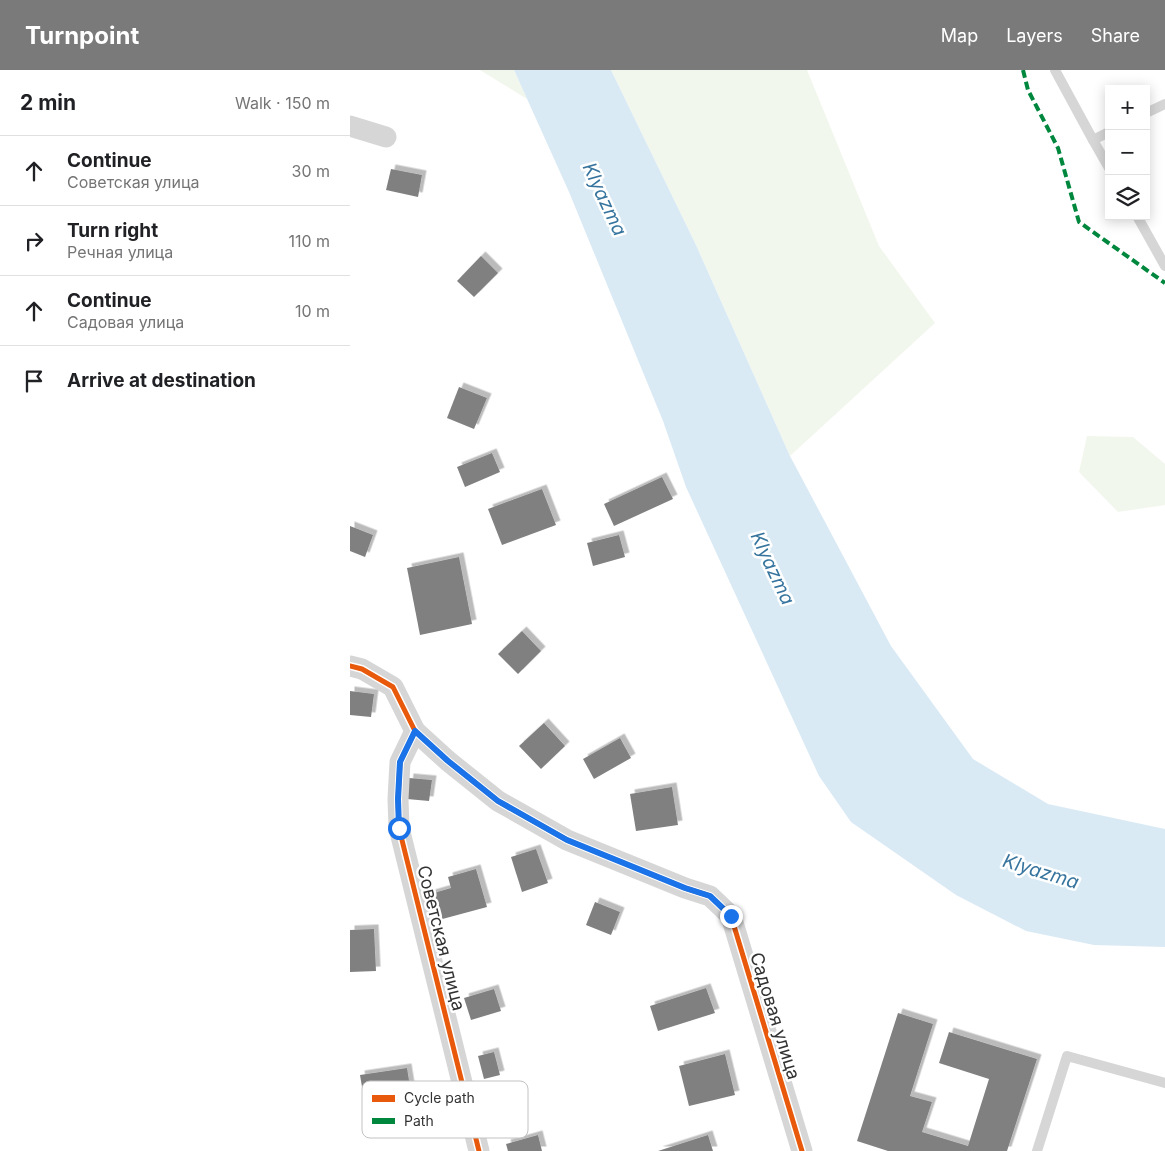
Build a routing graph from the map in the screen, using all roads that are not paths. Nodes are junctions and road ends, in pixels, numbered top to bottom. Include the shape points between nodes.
1 (1055, 70) edge
2 (1165, 104) edge
3 (1150, 111) edge
4 (350, 126) edge
5 (1105, 134) edge
6 (386, 136) dead end
7 (1093, 140) junction
8 (1105, 161) edge
9 (1139, 220) edge
10 (1165, 266) edge
11 (350, 666) edge
12 (415, 731) junction
13 (462, 1081) edge
14 (1165, 1083) edge
15 (476, 1138) edge
16 (479, 1151) edge
17 (802, 1151) edge
18 (1037, 1151) edge

1 - 7 lane
2 - 3 lane
4 - 6 street
5 - 7 lane
7 - 8 lane
9 - 10 lane
11 - 12 street via 362,669 393,687
12 - 13 street, Советская улица via 400,762 399,828
12 - 17 street, Садовая улица via 498,801 567,840 710,896 731,916
14 - 18 lane via 1067,1056
15 - 16 street, Советская улица

